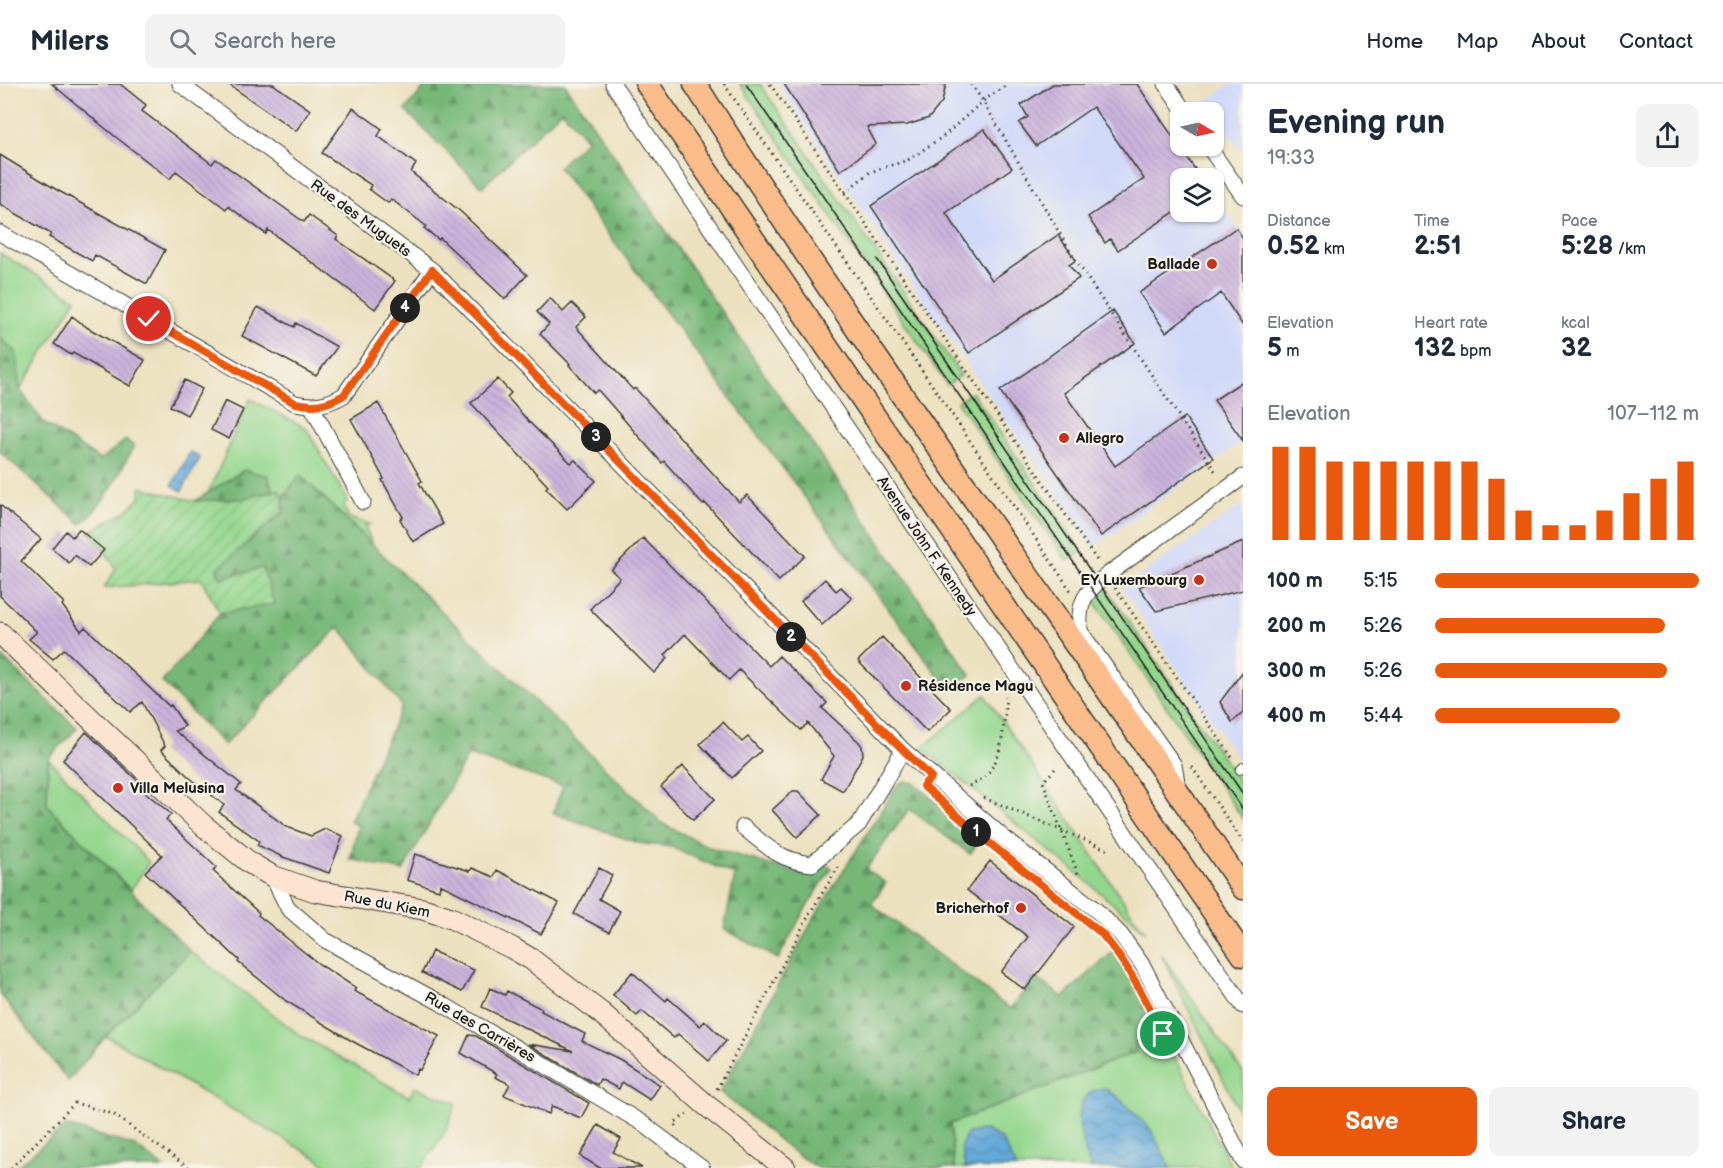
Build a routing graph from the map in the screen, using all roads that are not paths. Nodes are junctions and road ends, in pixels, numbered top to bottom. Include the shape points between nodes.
1 (180, 84) edge
2 (614, 84) edge
3 (647, 84) edge
4 (695, 84) edge
5 (1166, 84) edge
6 (1178, 102) edge
7 (1215, 156) edge
8 (1243, 196) edge
9 (0, 233) edge
10 (432, 270) junction
11 (312, 407) junction
12 (1243, 477) edge
13 (363, 502) dead end
14 (0, 633) edge
15 (903, 750) junction
16 (1178, 791) junction
17 (743, 827) dead end
18 (272, 876) junction
19 (1243, 888) edge
20 (1243, 955) edge
21 (1243, 1006) edge
22 (1243, 1161) edge
23 (702, 1168) edge
24 (784, 1168) edge

1 - 10 street, Rue des Muguets
2 - 21 street, Avenue John F. Kennedy
3 - 20 main road, Avenue John F. Kennedy
4 - 16 main road via 833,295
5 - 6 street
7 - 8 street
9 - 11 street via 295,403
10 - 11 street via 344,395 329,404
10 - 15 street, Rue des Muguets
11 - 13 street
12 - 16 street via 1107,574 1087,592 1081,605 1080,631 1174,765
14 - 18 main road, Rue du Kiem via 204,826
15 - 17 street via 859,824 812,864 794,862 771,850
15 - 22 street, Rue des Muguets via 1121,935 1143,966
16 - 19 main road
18 - 23 street, Rue des Carrières via 288,908 325,940 439,1002 632,1117
18 - 24 main road, Rue du Kiem via 315,891 423,909 512,948 600,1012

